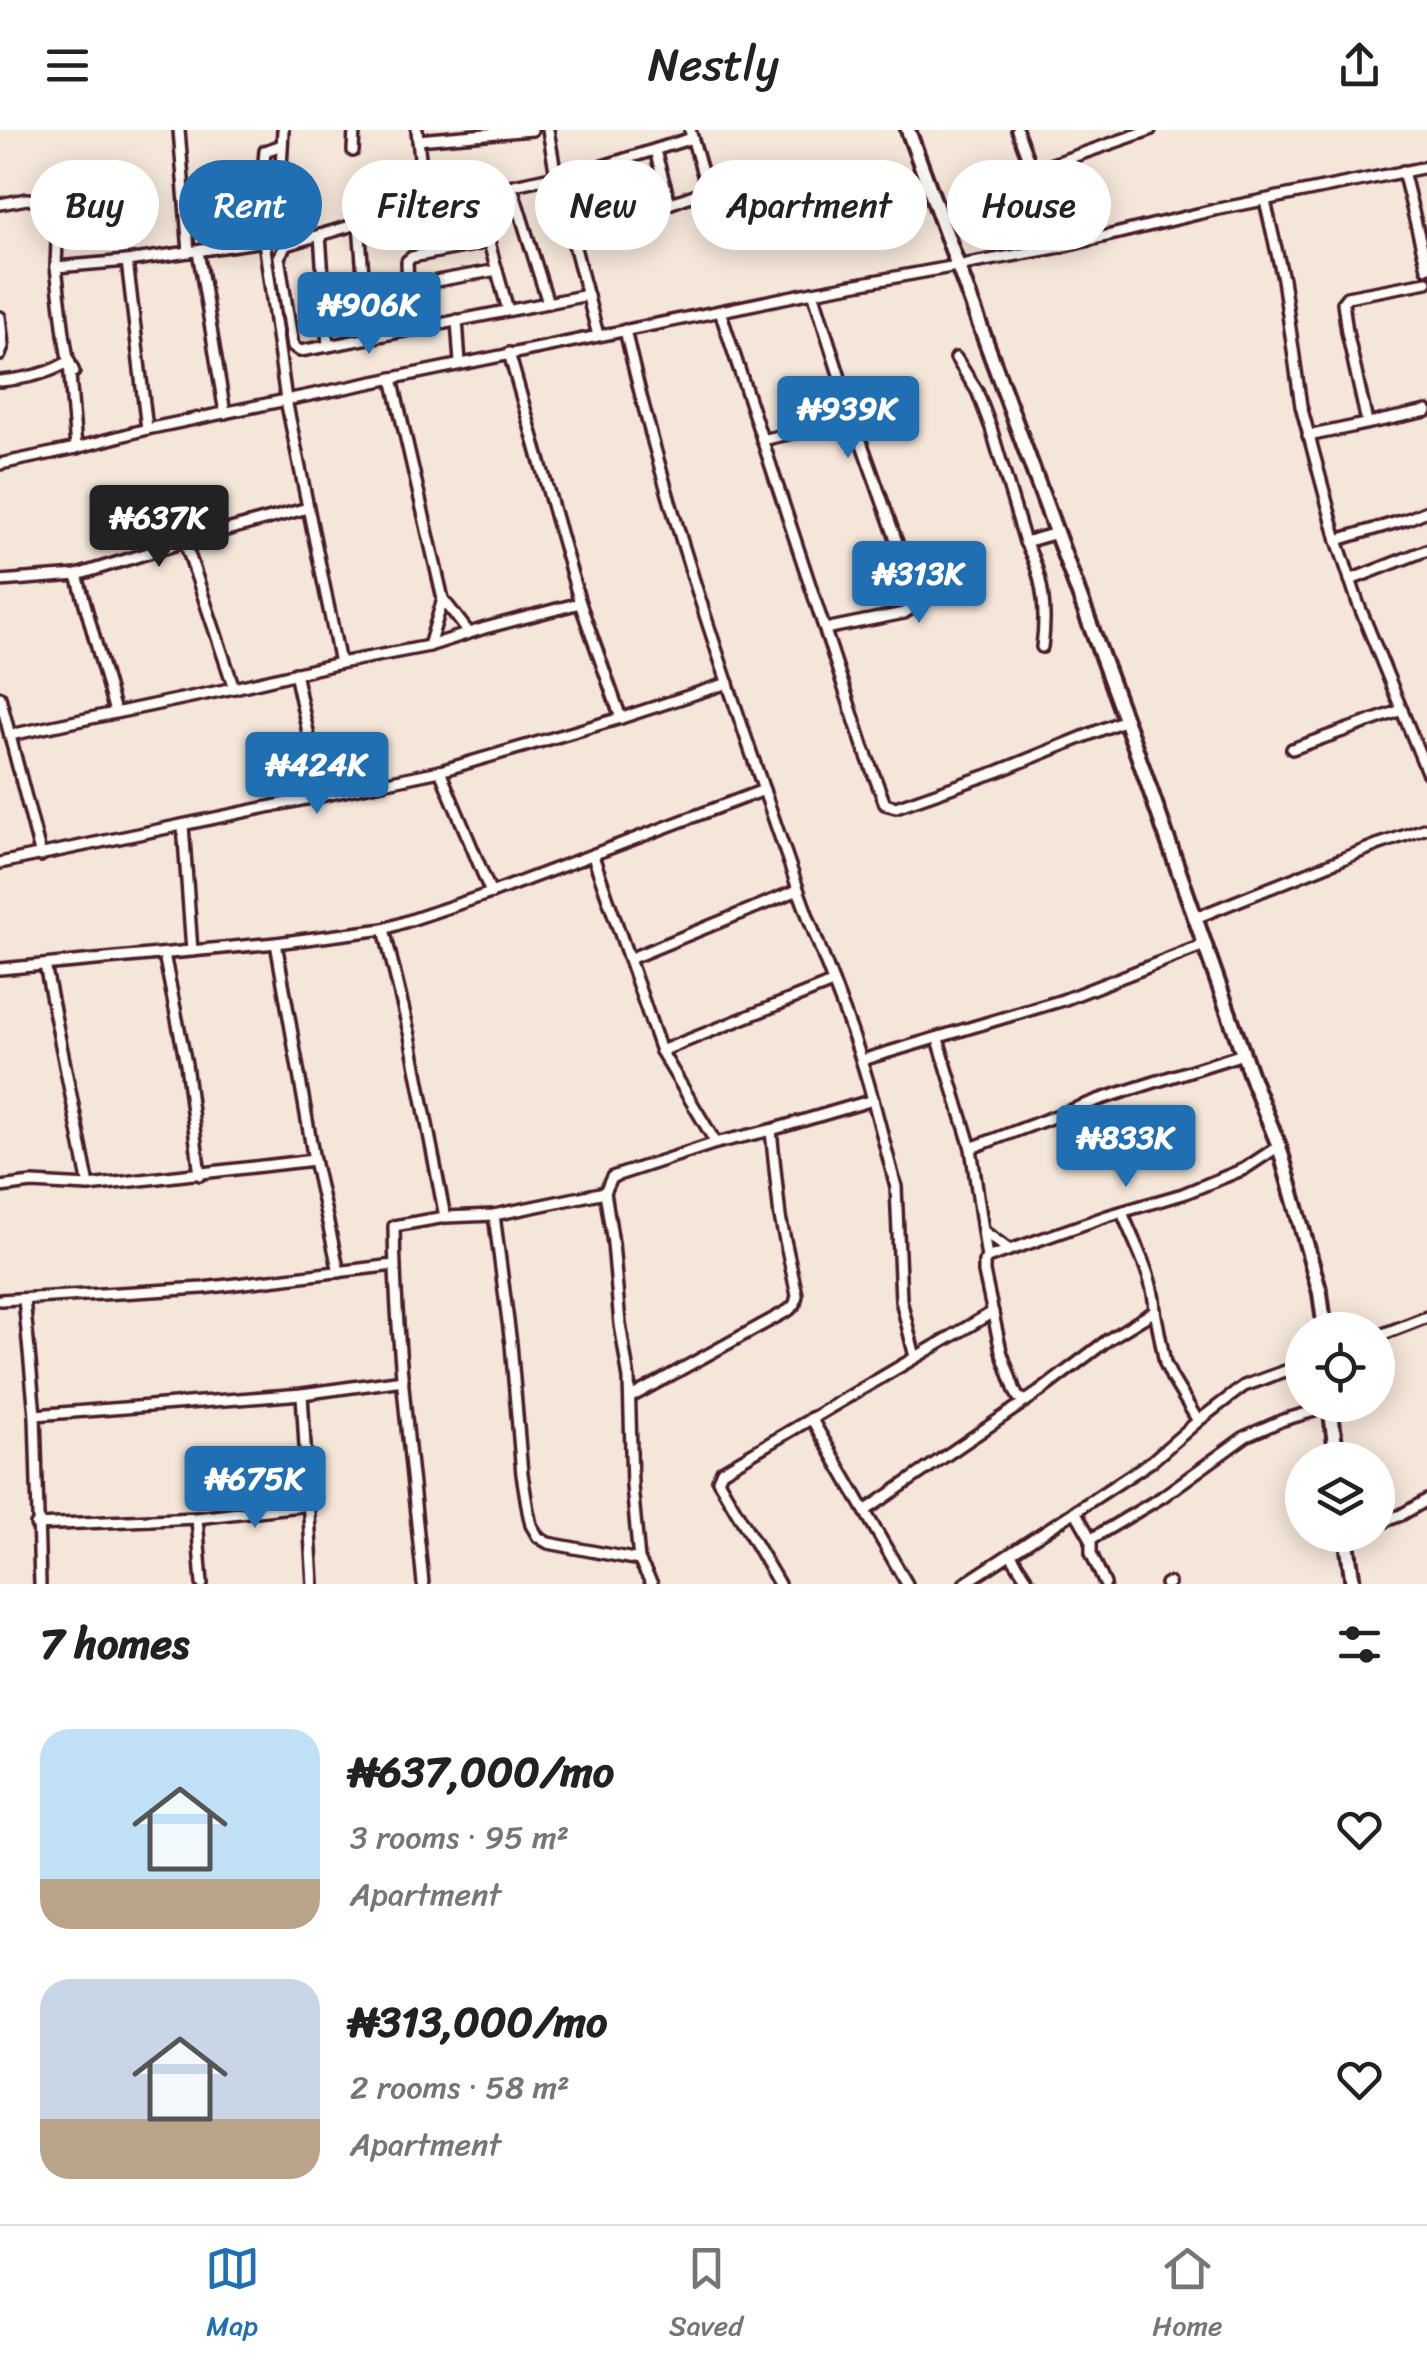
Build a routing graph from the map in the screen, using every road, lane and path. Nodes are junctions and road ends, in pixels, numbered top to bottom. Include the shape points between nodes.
1 (179, 130) edge
2 (282, 130) edge
3 (354, 130) edge
4 (532, 130) edge
5 (548, 130) edge
6 (908, 130) edge
7 (1017, 130) edge
8 (1150, 130) edge
9 (691, 134) edge
10 (418, 135) edge
11 (282, 145) junction
12 (353, 151) dead end
13 (655, 151) junction
14 (264, 160) edge
15 (282, 160) edge
16 (421, 160) edge
17 (553, 160) edge
18 (627, 160) edge
19 (658, 160) edge
20 (1028, 160) edge
21 (1064, 160) edge
22 (1427, 167) edge
23 (1403, 172) junction
24 (515, 197) edge
25 (1265, 201) junction
26 (671, 203) edge
27 (0, 204) edge
28 (1111, 234) edge
29 (200, 250) edge
30 (265, 250) edge
31 (283, 250) edge
32 (321, 250) edge
33 (361, 250) edge
34 (445, 250) edge
35 (492, 250) edge
36 (576, 250) edge
37 (1039, 250) edge
38 (193, 251) junction
39 (127, 261) junction
40 (958, 265) junction
41 (56, 267) junction
42 (1427, 268) edge
43 (497, 270) junction
44 (1427, 282) edge
45 (408, 287) junction
46 (814, 292) junction
47 (365, 294) junction
48 (588, 295) junction
49 (548, 303) junction
50 (508, 310) junction
51 (720, 312) junction
52 (0, 316) edge
53 (457, 320) junction
54 (625, 330) junction
55 (598, 336) junction
56 (368, 337) junction
57 (328, 346) junction
58 (510, 354) junction
59 (0, 355) edge
60 (956, 358) dead end
61 (69, 360) junction
62 (460, 363) junction
63 (74, 372) dead end
64 (392, 378) junction
65 (0, 381) edge
66 (286, 400) junction
67 (1427, 410) edge
68 (225, 413) junction
69 (853, 419) junction
70 (1367, 422) junction
71 (147, 429) junction
72 (1308, 436) junction
73 (762, 440) junction
74 (76, 448) junction
75 (0, 464) edge
76 (308, 508) junction
77 (1427, 510) edge
78 (1057, 533) junction
79 (1337, 540) junction
80 (186, 542) junction
81 (1025, 542) junction
82 (1427, 550) edge
83 (78, 574) junction
84 (1350, 580) junction
85 (0, 581) edge
86 (443, 599) junction
87 (580, 604) junction
88 (825, 628) junction
89 (469, 633) junction
90 (429, 646) junction
91 (1042, 647) dead end
92 (340, 663) junction
93 (295, 673) junction
94 (728, 682) junction
95 (234, 688) junction
96 (0, 697) edge
97 (1402, 710) junction
98 (115, 712) junction
99 (621, 718) junction
100 (1126, 720) junction
101 (10, 735) junction
102 (1292, 749) dead end
103 (440, 771) junction
104 (1427, 772) edge
105 (764, 790) junction
106 (322, 796) junction
107 (183, 826) junction
108 (1427, 828) edge
109 (41, 856) junction
110 (593, 856) junction
111 (0, 863) edge
112 (798, 890) junction
113 (491, 894) junction
114 (1195, 918) junction
115 (384, 929) junction
116 (276, 943) junction
117 (1204, 945) junction
118 (192, 951) junction
119 (164, 954) junction
120 (629, 959) junction
121 (45, 965) junction
122 (0, 969) edge
123 (832, 982) junction
124 (938, 1039) junction
125 (661, 1051) junction
126 (1243, 1054) junction
127 (862, 1060) junction
128 (873, 1100) junction
129 (771, 1130) junction
130 (716, 1142) junction
131 (1279, 1146) junction
132 (971, 1148) junction
133 (314, 1160) junction
134 (200, 1175) junction
135 (0, 1186) edge
136 (89, 1186) junction
137 (605, 1192) junction
138 (1122, 1212) junction
139 (494, 1215) junction
140 (446, 1217) junction
141 (983, 1231) junction
142 (1008, 1249) junction
143 (987, 1258) junction
144 (394, 1264) junction
145 (339, 1272) junction
146 (24, 1299) junction
147 (0, 1300) edge
148 (1155, 1311) junction
149 (993, 1312) junction
150 (1323, 1312) edge
151 (1427, 1317) edge
152 (1395, 1329) edge
153 (915, 1357) junction
154 (1285, 1371) edge
155 (403, 1380) junction
156 (302, 1394) junction
157 (630, 1397) junction
158 (1027, 1400) junction
159 (35, 1415) junction
160 (811, 1418) junction
161 (1285, 1419) edge
162 (1198, 1420) junction
163 (1427, 1500) edge
164 (308, 1505) junction
165 (865, 1511) junction
166 (1075, 1511) junction
167 (1395, 1517) edge
168 (197, 1518) junction
169 (36, 1525) junction
170 (1091, 1539) junction
171 (1349, 1552) edge
172 (1011, 1555) junction
173 (639, 1560) junction
174 (40, 1584) edge
175 (202, 1584) edge
176 (312, 1584) edge
177 (423, 1584) edge
178 (652, 1584) edge
179 (779, 1584) edge
180 (907, 1584) edge
181 (964, 1584) edge
182 (1030, 1584) edge
183 (1105, 1584) edge
184 (1353, 1584) edge

1 - 38 street
2 - 11 street
3 - 12 street
4 - 10 street
5 - 17 street
6 - 40 street
7 - 20 street
8 - 21 street
9 - 13 street
9 - 26 street via 706,186
10 - 16 street
11 - 14 street via 268,149
11 - 15 street
13 - 18 street
13 - 19 street
22 - 23 street
23 - 25 street
23 - 42 street
24 - 49 street
25 - 28 street
25 - 72 street
27 - 41 street via 44,202 57,241
29 - 38 street
30 - 66 street
31 - 57 street via 292,346
32 - 57 street
33 - 47 street
34 - 45 street via 412,256
35 - 43 street
36 - 48 street
37 - 40 street
38 - 39 street
38 - 68 street
39 - 41 street
39 - 71 street
40 - 46 street
40 - 78 street
41 - 61 street
43 - 45 street
43 - 50 street
44 - 70 street via 1343,302
45 - 47 street
46 - 51 street
46 - 69 street
47 - 56 street
48 - 49 street
48 - 55 street
49 - 50 street
50 - 53 street
51 - 54 street
51 - 73 street
52 - 59 street
53 - 56 street
53 - 62 street
54 - 55 street
54 - 94 street via 671,510
55 - 58 street
56 - 57 street
58 - 62 street
58 - 87 street
60 - 81 street via 991,428
61 - 63 street
61 - 65 street
61 - 74 street
62 - 64 street
64 - 66 street
64 - 86 street
66 - 68 street
66 - 76 street
67 - 70 street
68 - 71 street
69 - 73 street
69 - 88 street via 904,562 913,607
70 - 72 street
71 - 74 street
72 - 79 street
73 - 88 street
74 - 75 street
76 - 80 street
76 - 92 street
77 - 79 street
78 - 81 street
78 - 100 street
79 - 84 street
80 - 83 street
80 - 95 street
81 - 91 street via 1043,592
82 - 84 street
83 - 85 street
83 - 98 street
84 - 97 street
86 - 89 street
86 - 90 street
87 - 89 street
87 - 99 street
88 - 100 street via 879,794 890,806
89 - 90 street
90 - 92 street
92 - 93 street
93 - 95 street
93 - 106 street
94 - 99 street
94 - 105 street
95 - 98 street
96 - 101 street
97 - 102 street
97 - 104 street
98 - 101 street
99 - 103 street
100 - 114 street
101 - 109 street
103 - 106 street
103 - 113 street
105 - 110 street
105 - 112 street
106 - 107 street
107 - 109 street
107 - 118 street
108 - 114 street
109 - 111 street
110 - 113 street
110 - 120 street
112 - 120 street
112 - 123 street
113 - 115 street
114 - 117 street
115 - 116 street
115 - 140 street
116 - 118 street
116 - 133 street
117 - 124 street
117 - 126 street
118 - 119 street
119 - 121 street
119 - 134 street
120 - 125 street
121 - 122 street
121 - 136 street
123 - 125 street
123 - 127 street
124 - 127 street
124 - 132 street
125 - 130 street
126 - 131 street
126 - 132 street
127 - 128 street
128 - 129 street
128 - 153 street via 896,1187 901,1300
129 - 130 street
129 - 157 street via 795,1304
130 - 137 street via 612,1176
131 - 138 street via 1244,1169
131 - 150 street
132 - 141 street
133 - 134 street
133 - 145 street
134 - 136 street
135 - 136 street
137 - 139 street
137 - 157 street
138 - 142 street
138 - 148 street
139 - 140 street
139 - 173 street via 531,1525 548,1543
140 - 144 street via 394,1226
141 - 142 street
141 - 143 street
142 - 143 street
143 - 149 street
144 - 145 street
144 - 155 street
145 - 146 street
146 - 147 street
146 - 159 street
148 - 158 street
148 - 162 street via 1166,1363
149 - 153 street
149 - 158 street via 1014,1391
151 - 152 street
153 - 160 street
154 - 162 street via 1244,1386
155 - 156 street
155 - 177 street
156 - 159 street
156 - 164 street
157 - 173 street
158 - 165 street
159 - 169 street
160 - 165 street
160 - 179 street via 722,1471 718,1480
161 - 170 street via 1246,1436
162 - 166 street via 1152,1461
163 - 167 street
164 - 168 street
164 - 176 street
165 - 180 street
166 - 170 street
166 - 172 street
168 - 169 street
168 - 175 street
169 - 174 street
170 - 183 street
171 - 184 street
172 - 181 street
172 - 182 street
173 - 178 street

